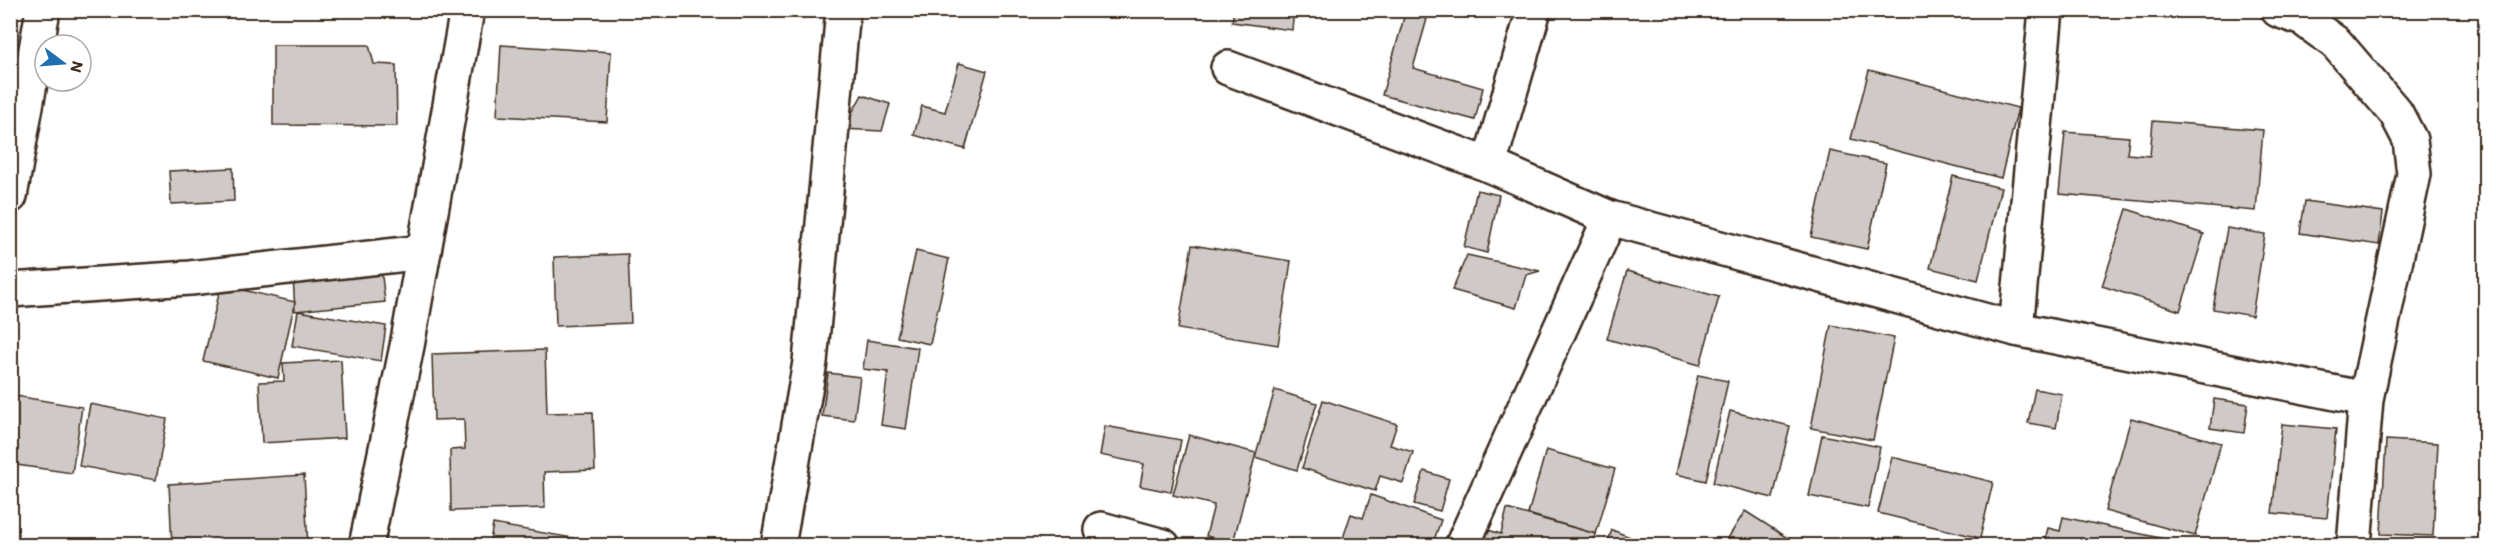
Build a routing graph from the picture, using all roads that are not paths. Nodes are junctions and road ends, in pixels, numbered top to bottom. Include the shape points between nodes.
1 (43, 10) edge
2 (467, 10) edge
3 (843, 10) edge
4 (1534, 10) edge
5 (2046, 10) edge
6 (2277, 10) edge
7 (1228, 68) dead end
8 (1489, 165) junction
9 (10, 196) edge
10 (1610, 218) junction
11 (424, 252) junction
12 (10, 290) edge
13 (2016, 329) junction
14 (2366, 399) junction
15 (1101, 529) dead end
16 (366, 546) edge
17 (778, 546) edge
18 (1163, 546) edge
19 (1462, 546) edge
20 (2354, 546) edge

1 - 9 street
2 - 11 street
3 - 17 street via 810,362
4 - 8 street
5 - 13 street
6 - 14 street via 2303,18 2336,43 2396,113 2410,140 2414,174
7 - 8 street
8 - 10 street
10 - 13 street
10 - 19 street
11 - 12 street via 190,278
11 - 16 street
13 - 14 street
14 - 20 street
15 - 18 street

